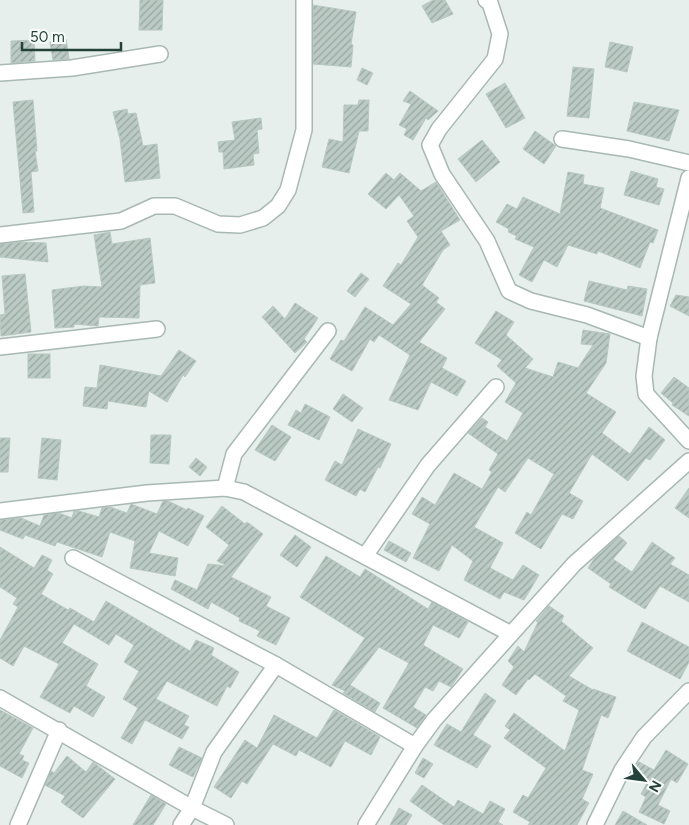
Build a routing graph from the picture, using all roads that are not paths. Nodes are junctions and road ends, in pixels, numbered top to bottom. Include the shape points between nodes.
1 (304, 0) edge
2 (486, 0) edge
3 (160, 54) dead end
4 (0, 73) edge
5 (562, 139) dead end
6 (689, 163) edge
7 (689, 178) edge
8 (0, 235) edge
9 (157, 329) dead end
10 (328, 331) dead end
11 (649, 338) junction
12 (0, 347) edge
13 (496, 387) dead end
14 (689, 441) edge
15 (688, 463) edge
16 (225, 488) junction
17 (0, 511) edge
18 (365, 556) junction
19 (73, 558) dead end
20 (511, 634) junction
21 (276, 666) junction
22 (689, 691) edge
23 (0, 698) edge
24 (59, 730) junction
25 (415, 746) junction
26 (192, 808) junction
27 (18, 825) edge
28 (180, 825) edge
29 (226, 825) edge
30 (366, 825) edge
31 (596, 825) edge

1 - 8 street via 304,130 288,190 278,206 263,218 240,225 218,224 175,206 154,206 121,221
2 - 11 street via 500,34 495,59 430,145 442,174 487,241 509,291
3 - 4 street via 72,68
5 - 6 street via 629,149
7 - 11 street
9 - 12 street
10 - 16 street via 234,454
11 - 14 street via 644,376 646,394
13 - 18 street via 428,465
15 - 20 street via 574,564
16 - 17 street via 147,493
16 - 18 street via 244,492
18 - 20 street
19 - 21 street
20 - 25 street
21 - 25 street
21 - 26 street via 214,752
22 - 31 street via 644,737 622,770
23 - 24 street
24 - 26 street
24 - 27 street
25 - 30 street
26 - 28 street
26 - 29 street

